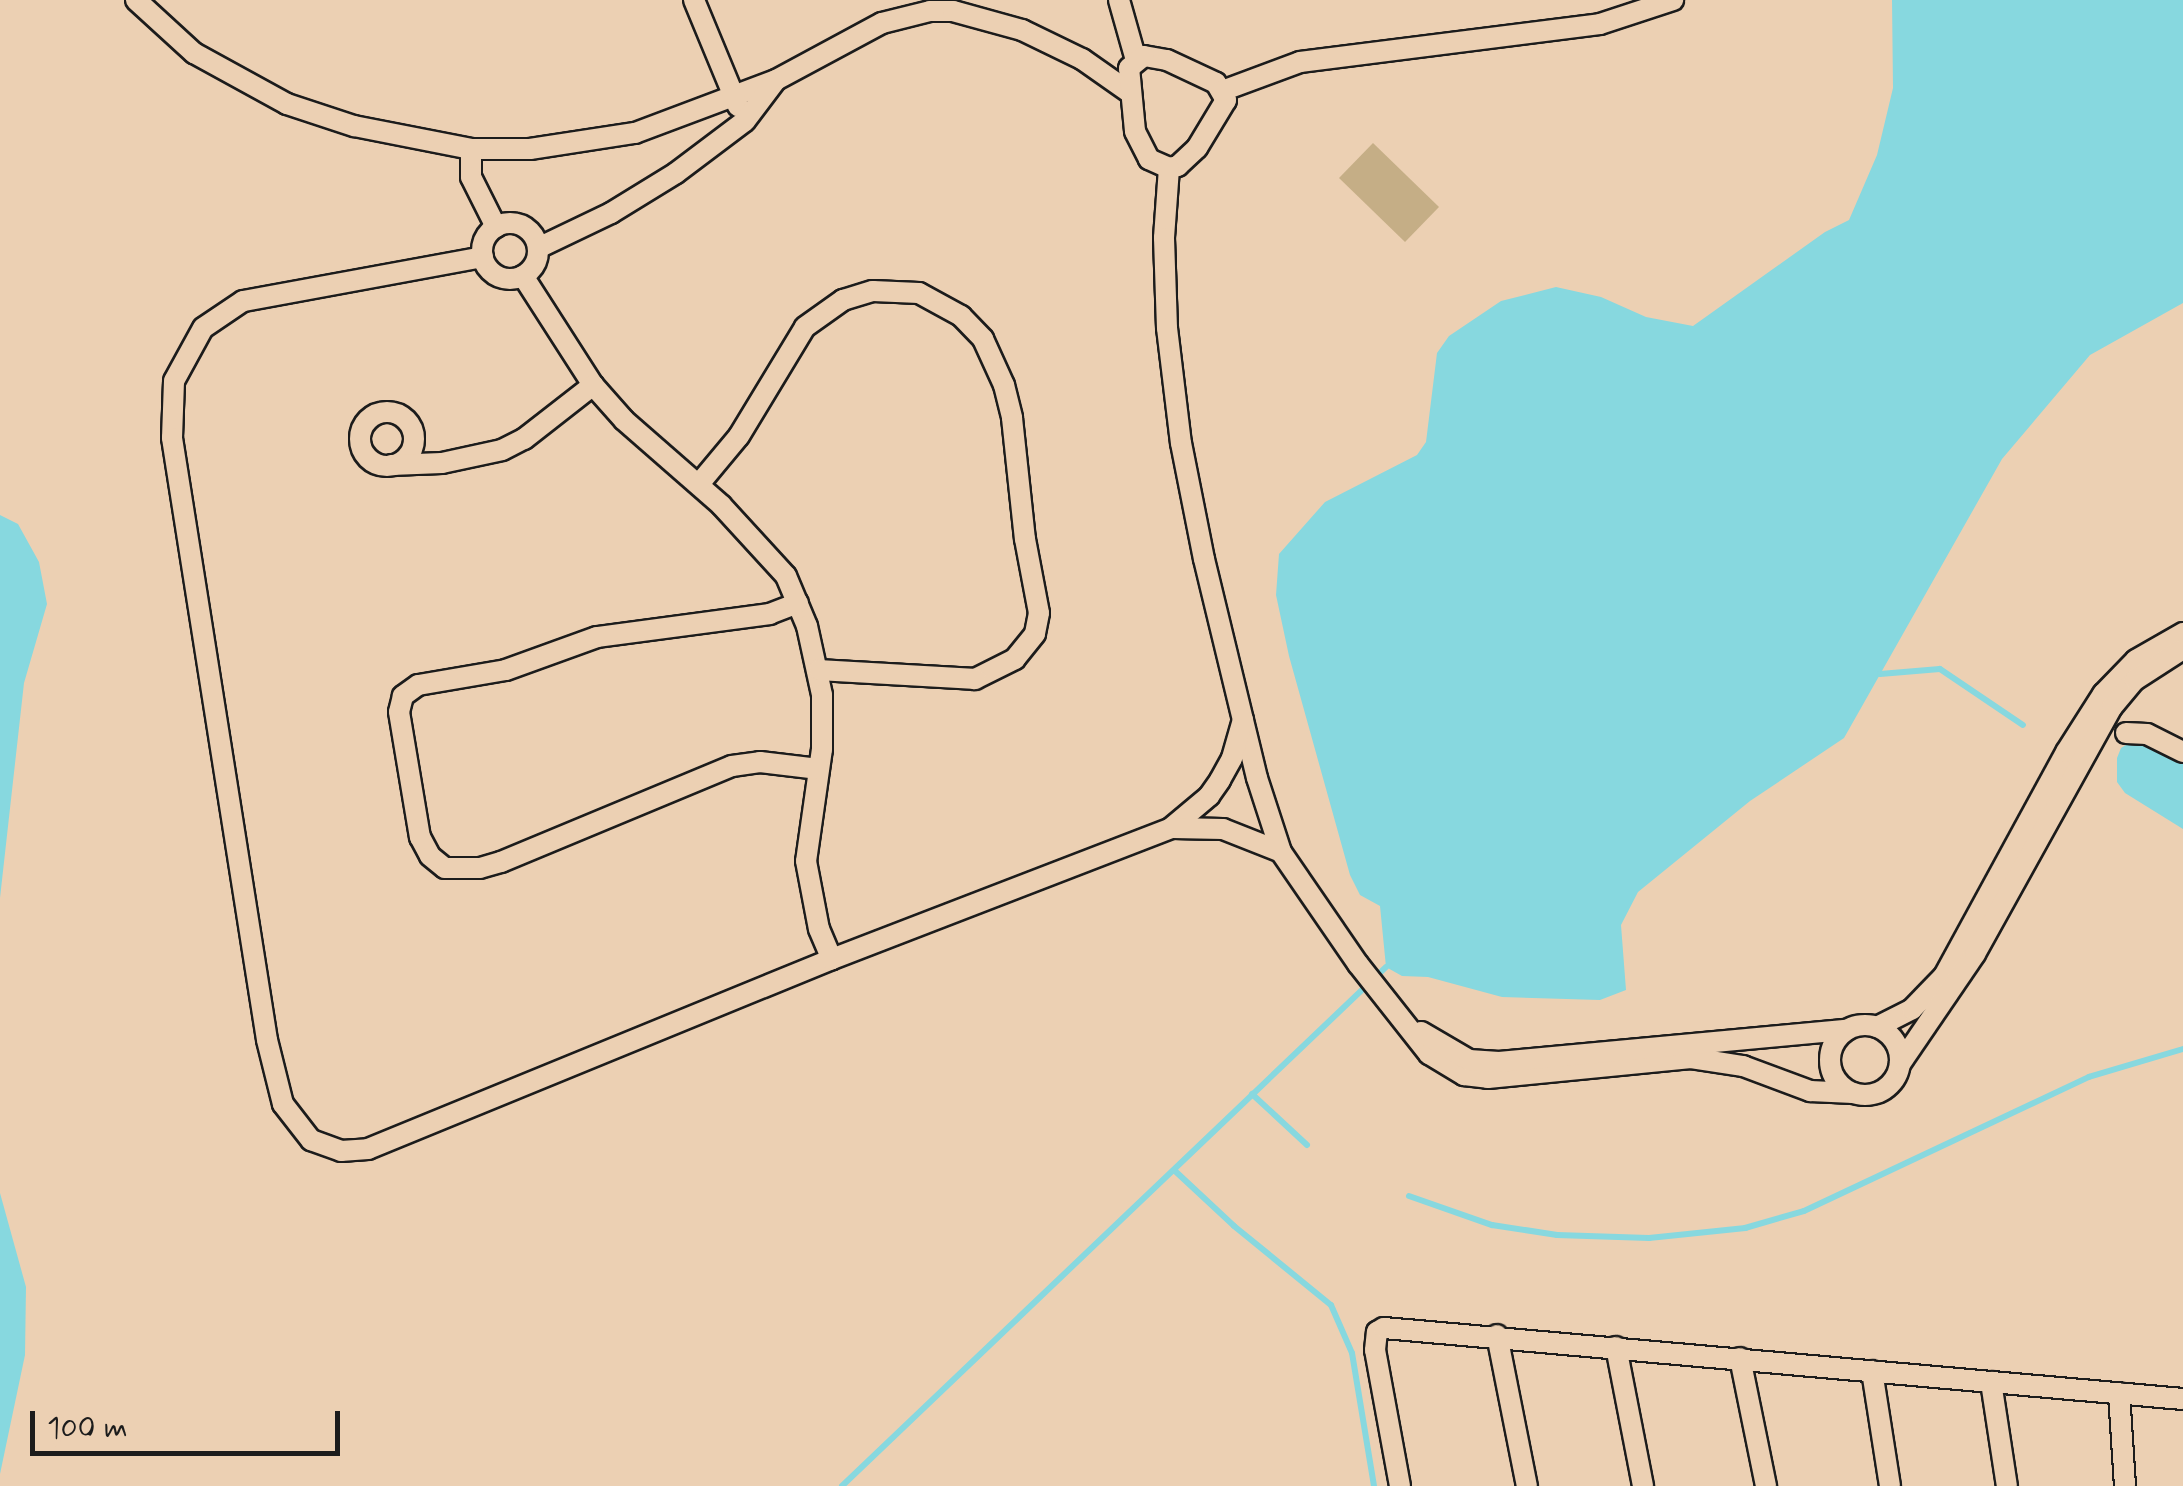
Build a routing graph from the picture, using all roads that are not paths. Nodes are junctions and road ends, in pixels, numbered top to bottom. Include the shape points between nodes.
1 (136, 0) edge
2 (694, 0) edge
3 (926, 0) edge
4 (1119, 0) edge
5 (1673, 0) edge
6 (903, 16) junction
7 (1136, 60) junction
8 (776, 80) junction
9 (1222, 91) junction
10 (1129, 92) junction
11 (734, 98) junction
12 (745, 121) junction
13 (470, 149) junction
14 (1168, 168) junction
15 (496, 227) junction
16 (538, 248) junction
17 (483, 258) junction
18 (523, 276) junction
19 (593, 385) junction
20 (414, 438) junction
21 (442, 463) junction
22 (391, 466) junction
23 (699, 484) junction
24 (798, 603) junction
25 (2183, 633) edge
26 (2183, 649) edge
27 (818, 670) junction
28 (1243, 720) junction
29 (2126, 733) dead end
30 (2183, 752) edge
31 (819, 769) junction
32 (1171, 828) junction
33 (1281, 852) junction
34 (832, 960) junction
35 (1404, 1019) junction
36 (1877, 1027) junction
37 (1848, 1030) junction
38 (1900, 1064) junction
39 (1853, 1093) junction
40 (1498, 1335) junction
41 (1616, 1346) junction
42 (1740, 1358) junction
43 (1872, 1371) junction
44 (1992, 1382) junction
45 (2119, 1393) junction
46 (2183, 1400) edge
47 (1400, 1486) edge
48 (1527, 1486) edge
49 (1643, 1486) edge
50 (1766, 1486) edge
51 (1890, 1486) edge
52 (2006, 1486) edge
53 (2126, 1486) edge

1 - 13 street via 207,62 287,104 392,135
2 - 11 street
3 - 6 street
4 - 7 street
5 - 9 street via 1600,24 1300,62
6 - 8 street
6 - 10 street via 954,11 1000,22 1082,59
7 - 9 street via 1167,60
7 - 10 street via 1129,68
8 - 11 street
8 - 12 street
9 - 14 street via 1223,111 1206,136 1187,160
10 - 14 street via 1141,148
11 - 12 street
11 - 13 street via 624,136 530,149
12 - 16 street via 653,188
13 - 15 street via 471,177
14 - 28 street via 1165,279 1180,443
15 - 16 street via 522,226
15 - 17 street via 486,237
16 - 18 street
17 - 18 street via 501,278
17 - 34 street via 243,301 203,328 174,381 172,438 282,1104 324,1148 368,1148
18 - 19 street
19 - 21 street via 513,446
19 - 23 street via 652,449
20 - 21 street
20 - 22 street via 408,456
20 - 22 street via 396,413 376,413 366,421 360,433 364,452
21 - 22 street
23 - 24 street via 782,566
23 - 27 street via 740,436 797,338 828,308 873,291 918,293 962,316 983,339 1012,418 1037,598 1035,634 1015,658 975,679
24 - 27 street
24 - 31 street via 770,614 597,637 506,670 418,685 403,696 399,712 420,837 446,868 502,862 732,766
25 - 36 street via 2136,660 2104,694 1944,976 1912,1009
26 - 38 street via 2135,680 2112,707 1975,954
27 - 31 street
28 - 32 street via 1210,796
28 - 33 street
29 - 30 street via 2147,734
31 - 34 street via 806,861
32 - 33 street via 1223,829
32 - 34 street
33 - 35 street
35 - 37 street via 1442,1047 1484,1061
35 - 39 street via 1440,1064 1477,1077 1691,1058 1743,1066 1810,1091
36 - 37 street
36 - 38 street via 1895,1042
37 - 39 street via 1836,1041 1830,1063
38 - 39 street via 1883,1090
40 - 41 street
40 - 47 street via 1377,1332
40 - 48 street
41 - 42 street
41 - 49 street
42 - 43 street
42 - 50 street
43 - 44 street
43 - 51 street
44 - 45 street
44 - 52 street
45 - 46 street
45 - 53 street

